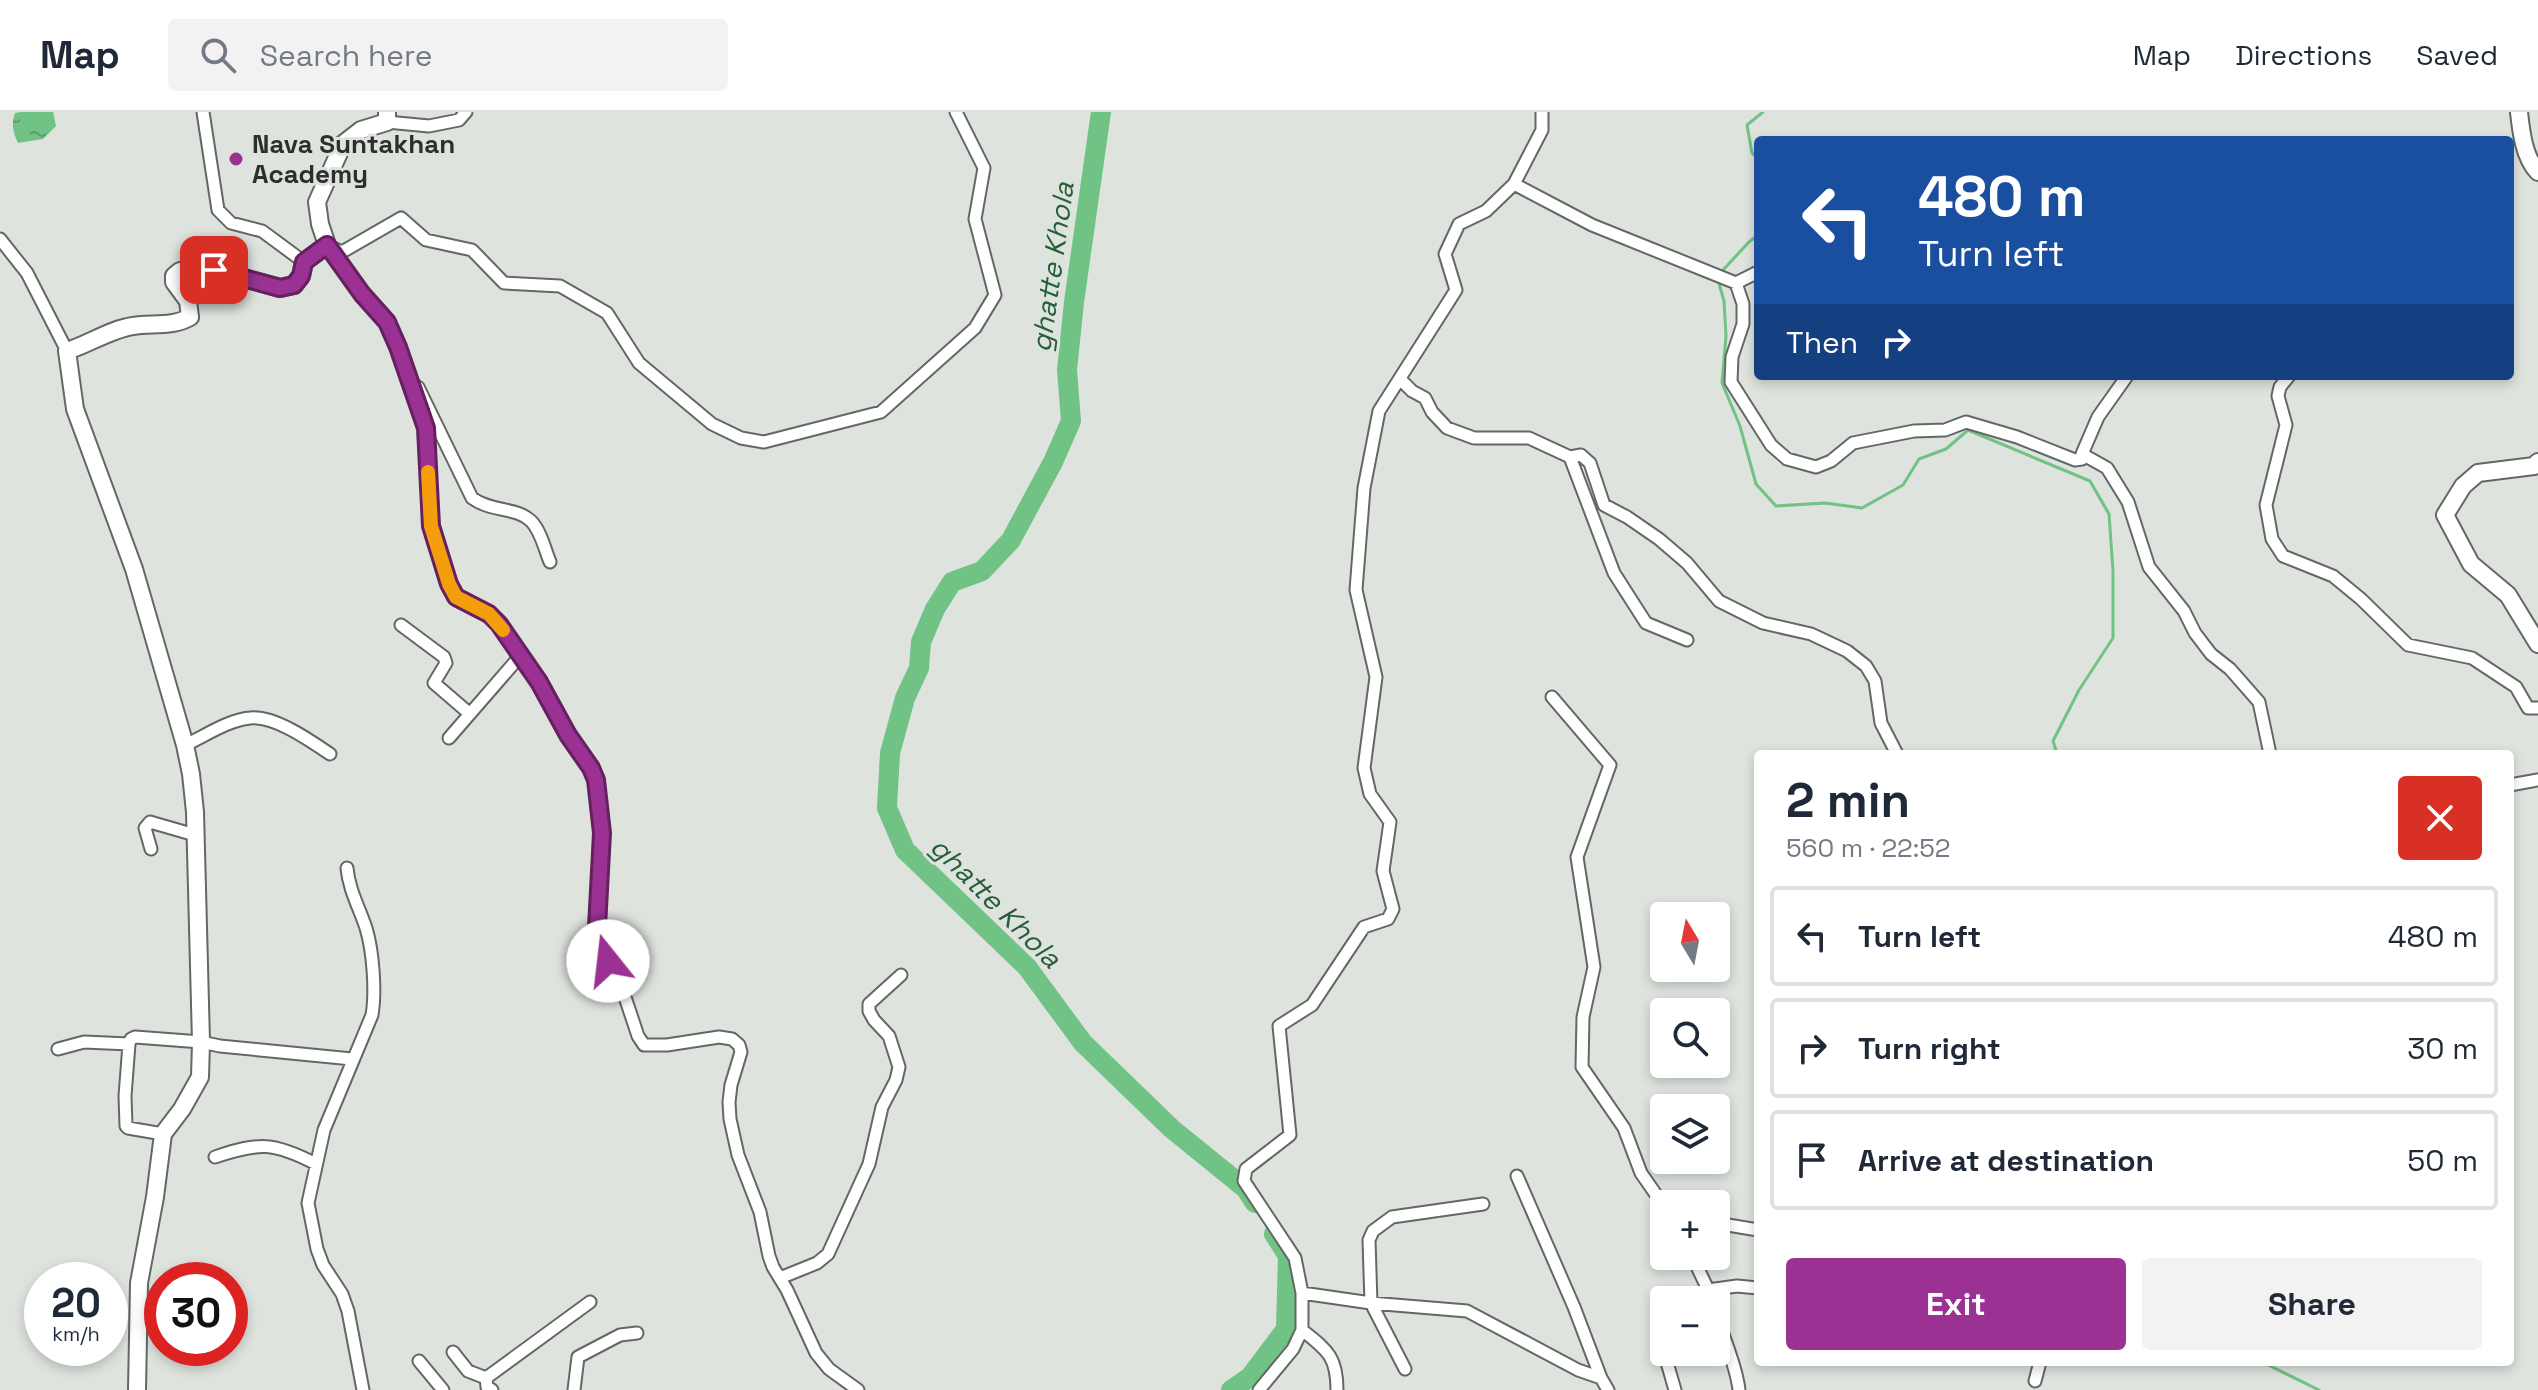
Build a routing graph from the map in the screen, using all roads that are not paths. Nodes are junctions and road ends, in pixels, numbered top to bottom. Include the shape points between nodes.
1 (203, 112) edge
2 (466, 112) edge
3 (956, 112) edge
4 (1542, 112) edge
5 (2519, 112) edge
6 (387, 117) edge
7 (2538, 172) edge
8 (1514, 184) junction
9 (0, 239) edge
10 (327, 245) junction
11 (304, 262) junction
12 (1754, 274) edge
13 (1736, 283) junction
14 (67, 351) junction
15 (405, 370) junction
16 (1400, 379) junction
17 (2124, 380) edge
18 (2286, 380) edge
19 (2082, 454) junction
20 (1570, 457) junction
21 (2538, 462) edge
22 (550, 562) dead end
23 (401, 625) dead end
24 (1687, 640) dead end
25 (2538, 644) edge
26 (521, 655) junction
27 (1552, 697) dead end
28 (2538, 708) edge
29 (470, 714) junction
30 (449, 738) dead end
31 (185, 745) junction
32 (1895, 750) edge
33 (2269, 750) edge
34 (330, 754) dead end
35 (2538, 780) edge
36 (2514, 784) edge
37 (195, 835) junction
38 (151, 849) dead end
39 (347, 868) dead end
40 (901, 975) dead end
41 (201, 1042) junction
42 (129, 1044) junction
43 (58, 1049) dead end
44 (352, 1059) junction
45 (163, 1134) junction
46 (215, 1157) dead end
47 (316, 1164) junction
48 (1517, 1176) dead end
49 (1653, 1190) edge
50 (1483, 1204) dead end
51 (1730, 1225) edge
52 (1754, 1229) edge
53 (780, 1278) junction
54 (1754, 1288) edge
55 (1730, 1289) edge
56 (1302, 1293) junction
57 (590, 1302) dead end
58 (1371, 1303) junction
59 (1302, 1330) junction
60 (637, 1333) dead end
61 (453, 1352) dead end
62 (1730, 1354) edge
63 (419, 1361) dead end
64 (1668, 1366) edge
65 (2039, 1366) edge
66 (1405, 1369) dead end
67 (1601, 1378) junction
68 (2035, 1381) dead end
69 (487, 1386) edge
70 (137, 1390) edge
71 (363, 1390) edge
72 (443, 1390) edge
73 (574, 1390) edge
74 (858, 1390) edge
75 (1259, 1390) edge
76 (1337, 1390) edge
77 (1608, 1390) edge
78 (1675, 1390) edge
79 (1739, 1390) edge

1 - 11 street via 218,210 231,223 262,231
2 - 6 street via 459,120 429,126
3 - 10 street via 984,168 975,219 995,295 975,328 881,412 764,442 712,424 639,363 607,313 560,286 504,283 472,250 426,240 401,218 342,252
4 - 8 street via 1542,130
5 - 7 street via 2521,133
6 - 10 street via 343,144 317,202
8 - 13 street via 1592,225
8 - 16 street via 1486,211 1459,224 1445,254 1456,290
9 - 14 street via 27,273
10 - 11 street
10 - 15 street via 387,322
11 - 14 street via 294,285 280,288 214,270 180,271 174,282 188,301 190,317 131,326
12 - 13 street
13 - 19 street via 1743,324 1732,357 1731,382 1771,445 1787,459 1816,467 1853,443 1945,430 1966,422 2075,460
14 - 31 street via 75,409 134,569
15 - 22 street via 472,498 483,506 518,512 532,522
15 - 26 street via 426,428 431,526 449,584 456,597 489,614
16 - 20 street via 1425,398 1447,428 1474,438 1529,438
16 - 56 street via 1379,411 1364,488 1356,590 1376,677 1364,768 1370,794 1390,822 1383,871 1393,909 1388,919 1364,927 1312,1005 1279,1026 1290,1135 1246,1169 1244,1181 1295,1258
17 - 19 street via 2098,417
18 - 28 street via 2278,396 2286,425 2266,505 2272,539 2283,556 2333,576 2408,645 2472,658 2516,687 2528,708
19 - 33 street via 2107,468 2128,502 2149,567 2211,654 2259,702
20 - 24 street via 1614,573 1646,623
20 - 32 street via 1581,455 1590,463 1604,505 1659,539 1719,601 1763,623 1811,634 1866,666 1875,681 1881,723
21 - 25 street via 2478,473 2445,515 2471,564 2508,595
23 - 29 street via 444,657 446,663 434,683
26 - 29 street
26 - 53 street via 596,780 602,833 597,927 601,949 622,988 640,1041 654,1046 719,1037 739,1045 729,1102 733,1140
27 - 49 street via 1610,765 1577,857 1594,967 1583,1017 1582,1067 1624,1128
29 - 30 street
31 - 34 street via 257,718 302,735
31 - 37 street
35 - 36 street
37 - 38 street via 150,822 145,828
37 - 41 street
39 - 44 street via 366,928 374,996 372,1015
40 - 53 street via 869,1004 874,1020 889,1036 899,1067 882,1107 869,1164 828,1254
41 - 42 street via 135,1037
41 - 44 street
41 - 45 street via 200,1077
42 - 43 street via 84,1042
42 - 45 street via 126,1126
44 - 47 street
45 - 70 street via 139,1283
46 - 47 street via 266,1146 288,1149
47 - 71 street via 308,1203 317,1249 348,1311
48 - 67 street
50 - 58 street via 1392,1217 1373,1231
51 - 52 street
53 - 74 street via 816,1353
54 - 55 street
56 - 58 street
56 - 59 street
57 - 69 street
58 - 66 street
58 - 67 street via 1467,1311
59 - 75 street via 1282,1365
59 - 76 street via 1331,1356
60 - 73 street via 620,1335 578,1357
61 - 69 street
62 - 79 street
63 - 72 street
64 - 78 street
65 - 68 street
67 - 77 street

